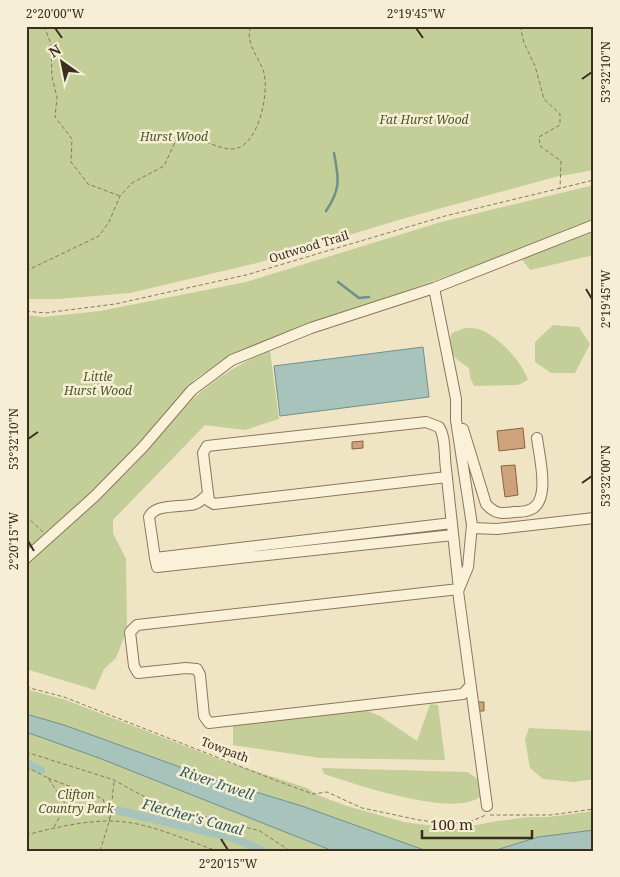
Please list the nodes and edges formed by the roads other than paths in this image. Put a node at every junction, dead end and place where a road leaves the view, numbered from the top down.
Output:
1 (594, 225) edge
2 (434, 288) junction
3 (456, 399) junction
4 (537, 438) dead end
5 (447, 477) junction
6 (208, 494) junction
7 (594, 518) edge
8 (452, 523) junction
9 (472, 528) junction
10 (453, 535) junction
11 (26, 558) edge
12 (155, 558) junction
13 (459, 589) junction
14 (470, 686) junction
15 (488, 810) road end

1 - 2 lane
2 - 3 lane
2 - 11 lane
3 - 4 lane
3 - 9 lane
5 - 6 lane
5 - 6 lane
5 - 8 lane
6 - 12 lane
7 - 9 lane
8 - 10 lane
8 - 12 lane
9 - 13 lane
10 - 12 lane
10 - 13 lane
13 - 14 lane
13 - 14 lane
14 - 15 lane

